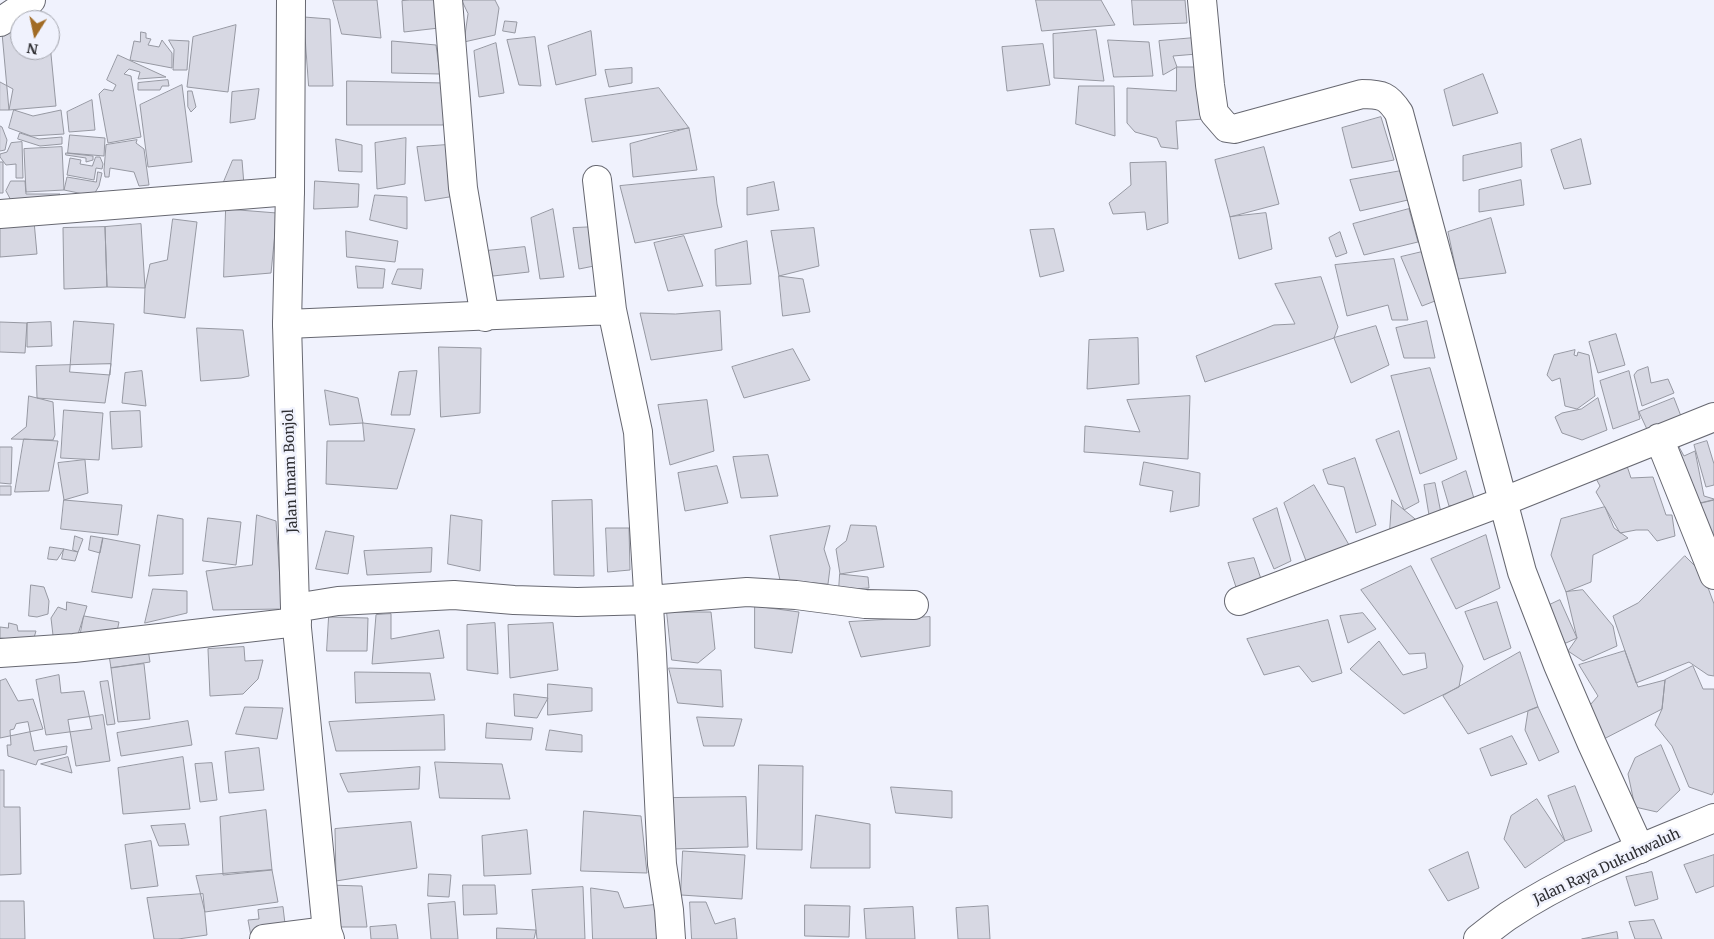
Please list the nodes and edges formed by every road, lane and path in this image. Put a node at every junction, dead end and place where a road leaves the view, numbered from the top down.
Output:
1 (31, 0) edge
2 (292, 0) edge
3 (448, 0) edge
4 (1202, 0) edge
5 (0, 22) edge
6 (597, 180) dead end
7 (290, 191) junction
8 (0, 214) edge
9 (612, 310) junction
10 (485, 317) junction
11 (287, 324) junction
12 (1714, 417) edge
13 (1659, 438) junction
14 (1502, 502) junction
15 (1714, 575) edge
16 (649, 600) junction
17 (1239, 601) dead end
18 (914, 605) dead end
19 (296, 615) junction
20 (0, 653) edge
21 (1714, 818) edge
22 (1640, 849) junction
23 (329, 935) edge
24 (264, 939) edge
25 (671, 939) edge
26 (1478, 939) edge

1 - 5 street
2 - 7 street, Jalan Imam Bonjol
3 - 10 street
4 - 14 street
6 - 9 street
7 - 8 street
7 - 11 street, Jalan Imam Bonjol
9 - 10 street
9 - 16 street
10 - 11 street
11 - 19 street, Jalan Imam Bonjol
12 - 13 street
13 - 14 street
13 - 15 street
14 - 17 street
14 - 22 street
16 - 18 street
16 - 19 street
16 - 25 street
19 - 20 street
19 - 23 street, Jalan Imam Bonjol
21 - 22 street, Jalan Raya Dukuhwaluh
22 - 26 street, Jalan Raya Dukuhwaluh
23 - 24 street

